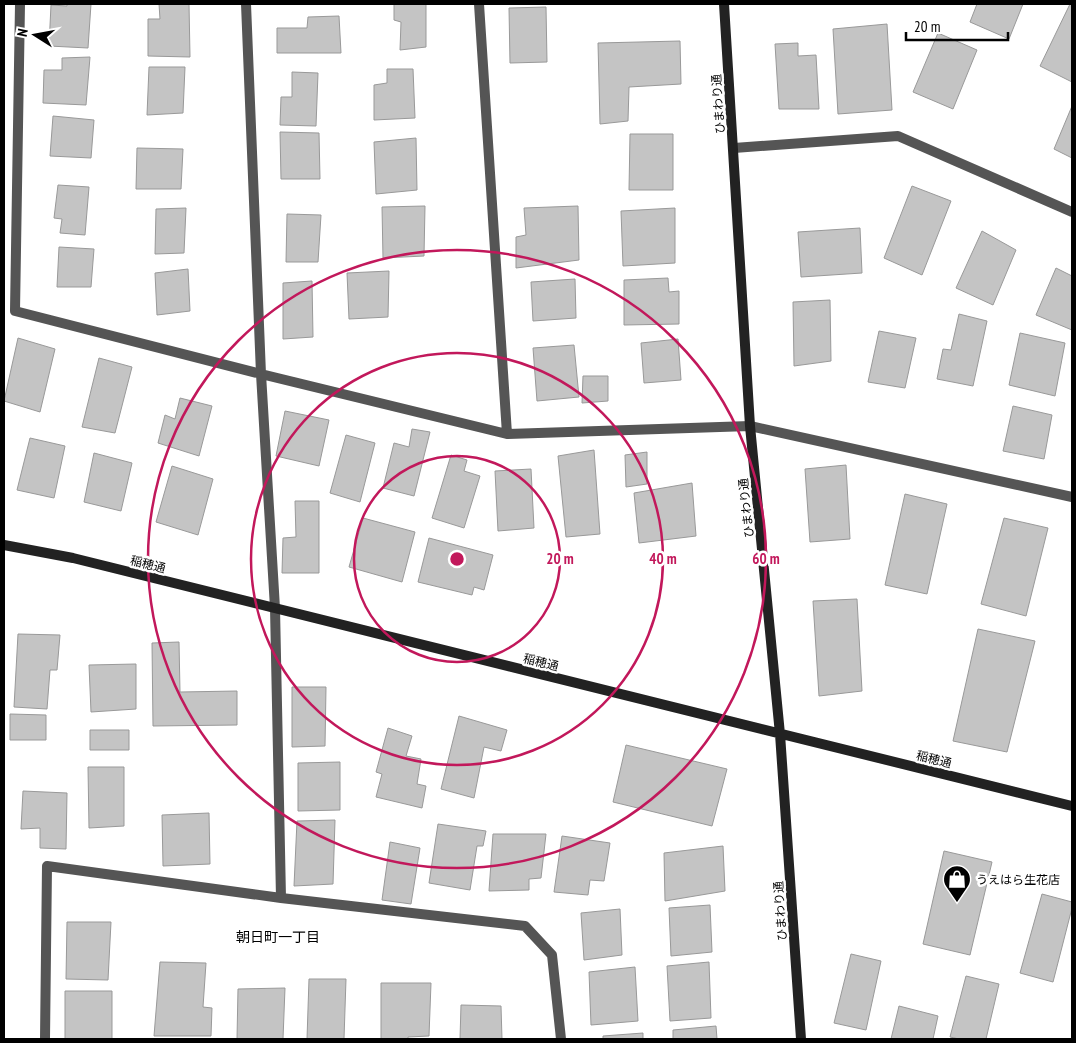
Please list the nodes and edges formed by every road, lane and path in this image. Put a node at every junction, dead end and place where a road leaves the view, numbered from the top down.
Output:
1 (20, 4) edge
2 (246, 4) edge
3 (480, 4) edge
4 (724, 4) edge
5 (734, 148) junction
6 (1072, 212) edge
7 (260, 374) junction
8 (750, 426) junction
9 (506, 434) junction
10 (1072, 497) edge
11 (4, 545) edge
12 (275, 608) junction
13 (780, 734) junction
14 (1072, 806) edge
15 (281, 898) junction
16 (45, 1039) edge
17 (561, 1039) edge
18 (802, 1039) edge

1 - 7 street
2 - 7 street
3 - 9 street
4 - 5 street, ひまわり通
5 - 6 street
5 - 8 street, ひまわり通
7 - 9 street
7 - 12 street
8 - 9 street
8 - 10 street
8 - 13 street, ひまわり通
11 - 12 street, 稲穂通
12 - 13 street, 稲穂通
12 - 15 street
13 - 14 street, 稲穂通
13 - 18 street, ひまわり通
15 - 16 street
15 - 17 street

